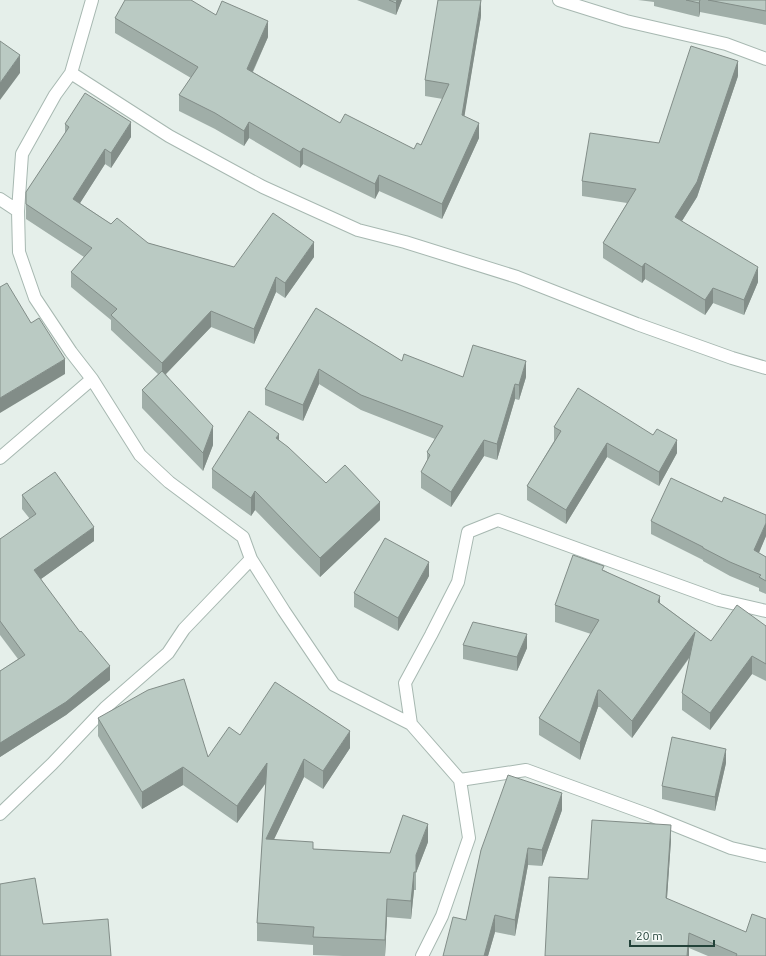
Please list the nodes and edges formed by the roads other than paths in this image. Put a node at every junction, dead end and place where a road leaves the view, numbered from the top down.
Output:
1 (92, 0) edge
2 (559, 0) edge
3 (766, 59) edge
4 (71, 73) junction
5 (0, 199) edge
6 (18, 211) junction
7 (766, 368) edge
8 (92, 379) junction
9 (0, 458) edge
10 (251, 559) junction
11 (766, 611) edge
12 (411, 724) junction
13 (460, 780) junction
14 (0, 814) edge
15 (766, 856) edge
16 (422, 956) edge

1 - 4 street
2 - 3 street
4 - 6 street
4 - 7 street
5 - 6 street
6 - 8 street
8 - 9 street
8 - 10 street
10 - 12 street
10 - 14 street
11 - 12 street
12 - 13 street
13 - 15 street
13 - 16 street

